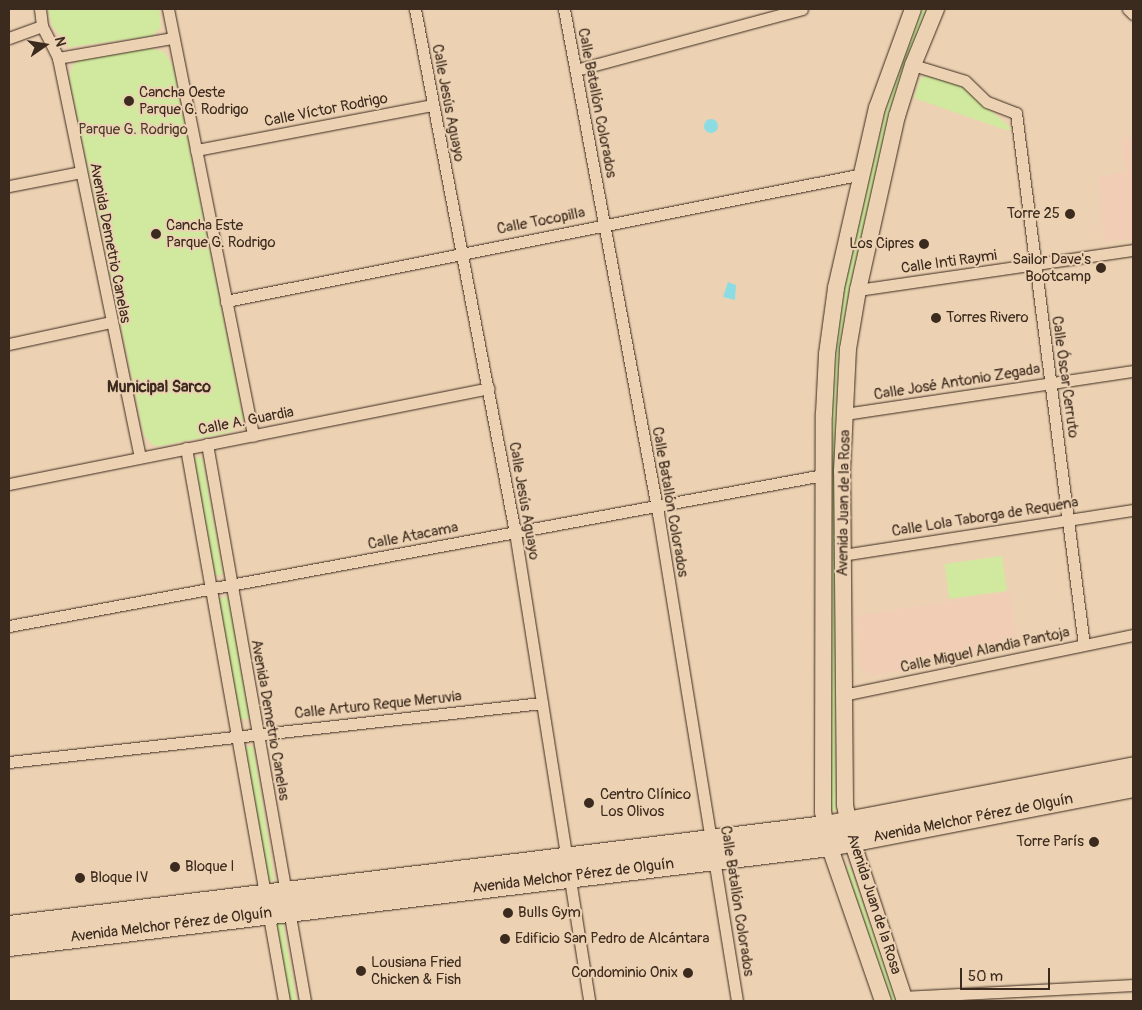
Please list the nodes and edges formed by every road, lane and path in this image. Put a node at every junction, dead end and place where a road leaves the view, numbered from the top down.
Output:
1 (40, 9) edge
2 (168, 9) edge
3 (414, 9) edge
4 (564, 9) edge
5 (802, 9) edge
6 (913, 9) edge
7 (936, 9) edge
8 (1128, 9) edge
9 (1133, 14) edge
10 (42, 26) junction
11 (9, 38) edge
12 (173, 38) junction
13 (58, 58) junction
14 (913, 65) junction
15 (576, 70) junction
16 (433, 105) junction
17 (196, 150) junction
18 (81, 172) junction
19 (862, 174) junction
20 (9, 186) edge
21 (604, 223) junction
22 (1133, 250) edge
23 (461, 252) junction
24 (1034, 266) junction
25 (858, 290) junction
26 (226, 301) junction
27 (111, 322) junction
28 (9, 344) edge
29 (1133, 371) edge
30 (1051, 383) junction
31 (488, 388) junction
32 (845, 414) junction
33 (253, 436) junction
34 (207, 444) junction
35 (186, 448) junction
36 (140, 456) junction
37 (823, 475) junction
38 (9, 484) edge
39 (656, 506) junction
40 (1133, 510) edge
41 (1069, 520) junction
42 (515, 532) junction
43 (842, 555) junction
44 (232, 585) junction
45 (210, 589) junction
46 (9, 626) edge
47 (1133, 635) edge
48 (1084, 645) junction
49 (843, 695) junction
50 (542, 703) junction
51 (258, 733) junction
52 (236, 737) junction
53 (9, 762) edge
54 (1133, 767) edge
55 (1133, 786) edge
56 (850, 832) junction
57 (827, 836) junction
58 (714, 849) junction
59 (568, 867) junction
60 (276, 902) junction
61 (9, 926) edge
62 (9, 945) edge
63 (1133, 985) edge
64 (904, 999) edge
65 (284, 1001) edge
66 (304, 1001) edge
67 (589, 1001) edge
68 (737, 1001) edge
69 (884, 1001) edge

1 - 10 street, Avenida Demetrio Canelas
2 - 12 street
3 - 16 street, Calle Jesús Aguayo
4 - 15 street, Calle Batallón Colorados
5 - 15 street
6 - 19 main road, Avenida Juan de la Rosa
7 - 14 main road, Avenida Juan de la Rosa
8 - 9 street
10 - 11 street
10 - 13 street, Avenida Demetrio Canelas
12 - 13 street
12 - 17 street
13 - 18 street, Avenida Demetrio Canelas
14 - 24 street, Calle Óscar Cerruto
14 - 25 main road, Avenida Juan de la Rosa
15 - 21 street, Calle Batallón Colorados
16 - 17 street, Calle Víctor Rodrigo
16 - 23 street, Calle Jesús Aguayo
17 - 26 street
18 - 20 street
18 - 27 street, Avenida Demetrio Canelas
19 - 21 street, Calle Tocopilla
19 - 37 main road, Avenida Juan de la Rosa
21 - 23 street, Calle Tocopilla
21 - 39 street, Calle Batallón Colorados
22 - 24 street, Calle Inti Raymi
23 - 26 street, Calle Tocopilla
23 - 31 street, Calle Jesús Aguayo
24 - 25 street, Calle Inti Raymi
24 - 30 street, Calle Óscar Cerruto
25 - 32 main road, Avenida Juan de la Rosa
26 - 33 street
27 - 28 street
27 - 36 street, Avenida Demetrio Canelas
29 - 30 street, Calle José Antonio Zegada
30 - 32 street, Calle José Antonio Zegada
30 - 41 street, Calle Óscar Cerruto
31 - 33 street, Calle A. Guardia
31 - 42 street, Calle Jesús Aguayo
32 - 43 main road, Avenida Juan de la Rosa
33 - 34 street, Calle A. Guardia
34 - 35 street, Calle A. Guardia
34 - 44 street, Avenida Demetrio Canelas
35 - 36 street, Calle A. Guardia
35 - 45 street, Avenida Demetrio Canelas
36 - 38 street, Calle A. Guardia
37 - 39 street, Calle Atacama
37 - 57 main road, Avenida Juan de la Rosa
39 - 42 street, Calle Atacama
39 - 58 street, Calle Batallón Colorados
40 - 41 street, Calle Lola Taborga de Requena
41 - 43 street, Calle Lola Taborga de Requena
41 - 48 street, Calle Óscar Cerruto
42 - 44 street, Calle Atacama
42 - 50 street, Calle Jesús Aguayo
43 - 49 main road, Avenida Juan de la Rosa
44 - 45 street, Calle Atacama
44 - 51 street, Avenida Demetrio Canelas
45 - 46 street, Calle Atacama
45 - 52 street, Avenida Demetrio Canelas
47 - 48 street, Calle Miguel Alandia Pantoja
48 - 49 street, Calle Miguel Alandia Pantoja
49 - 56 main road, Avenida Juan de la Rosa
50 - 51 street, Calle Arturo Reque Meruvia
50 - 59 street, Calle Jesús Aguayo
51 - 52 street, Calle Arturo Reque Meruvia
51 - 60 street, Avenida Demetrio Canelas
52 - 53 street, Calle Arturo Reque Meruvia
52 - 60 street, Avenida Demetrio Canelas
54 - 56 highway, Avenida Melchor Pérez de Olguín
55 - 56 highway, Avenida Melchor Pérez de Olguín
56 - 57 highway, Avenida Melchor Pérez de Olguín
56 - 64 main road, Avenida Juan de la Rosa
57 - 58 highway, Avenida Melchor Pérez de Olguín
57 - 69 main road, Avenida Juan de la Rosa
58 - 59 highway, Avenida Melchor Pérez de Olguín
58 - 68 street, Calle Batallón Colorados
59 - 60 highway, Avenida Melchor Pérez de Olguín
59 - 67 street, Calle Jesús Aguayo
60 - 61 highway, Avenida Melchor Pérez de Olguín
60 - 62 highway, Avenida Melchor Pérez de Olguín
60 - 65 street, Avenida Demetrio Canelas
60 - 66 street, Avenida Demetrio Canelas
63 - 64 street

